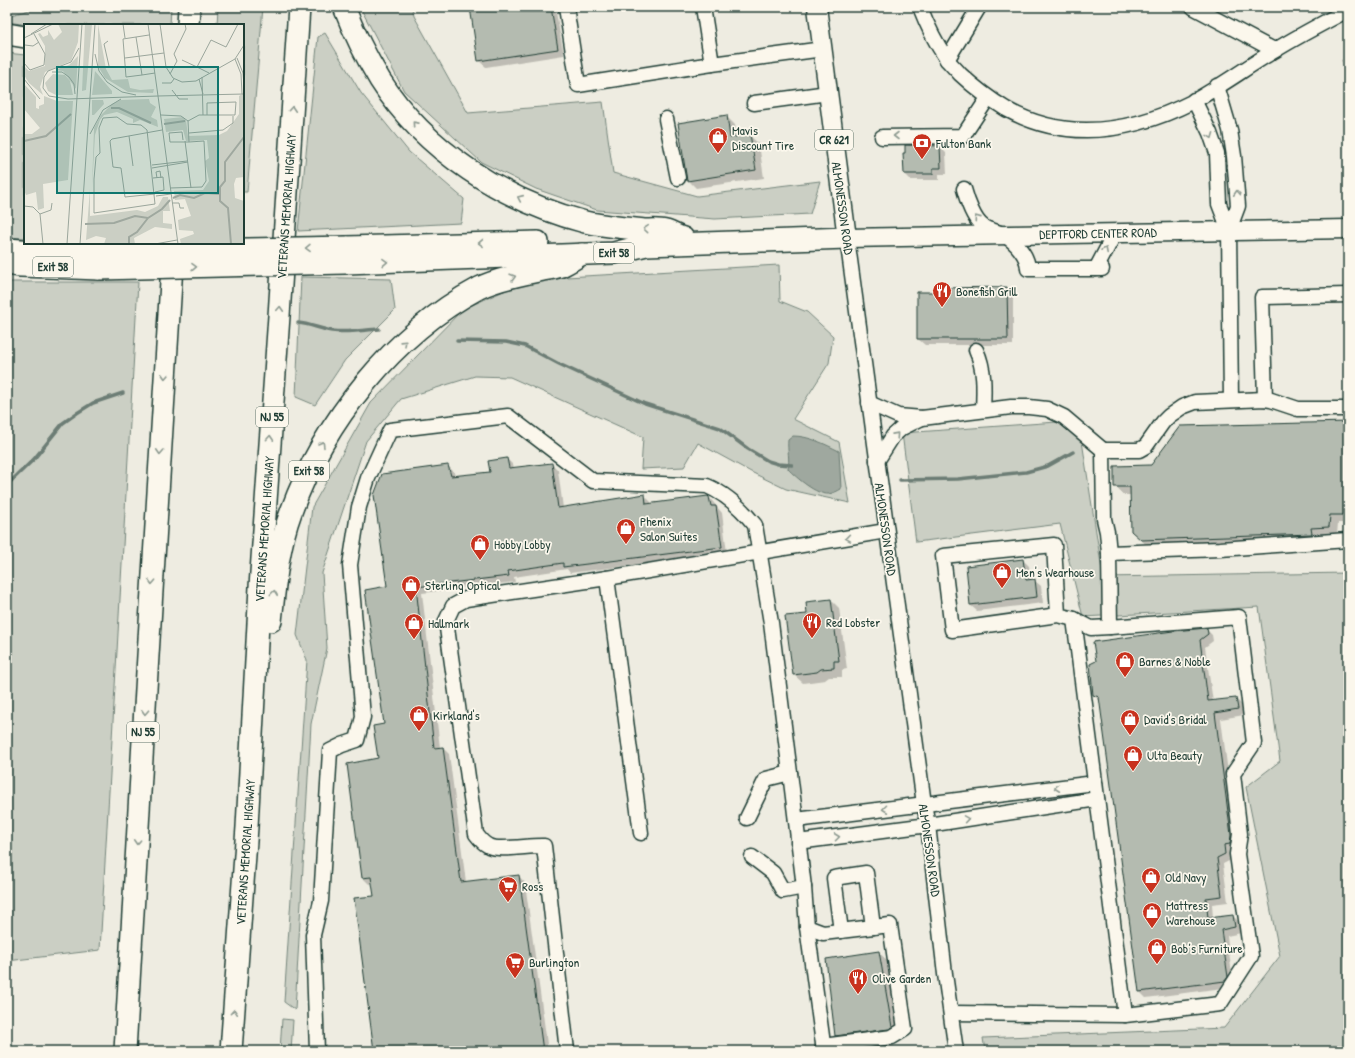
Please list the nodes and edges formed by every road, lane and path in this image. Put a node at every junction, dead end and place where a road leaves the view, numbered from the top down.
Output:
1 (189, 7) edge
2 (299, 7) edge
3 (344, 7) edge
4 (566, 7) edge
5 (703, 7) edge
6 (817, 7) edge
7 (920, 7) edge
8 (979, 7) edge
9 (1193, 7) edge
10 (1348, 10) edge
11 (188, 24) edge
12 (7, 34) edge
13 (24, 36) edge
14 (823, 49) junction
15 (1274, 50) junction
16 (947, 60) junction
17 (712, 64) junction
18 (1217, 86) junction
19 (828, 93) junction
20 (988, 98) junction
21 (1194, 100) junction
22 (754, 103) dead end
23 (666, 119) dead end
24 (882, 136) dead end
25 (678, 178) dead end
26 (964, 189) dead end
27 (1348, 229) edge
28 (1229, 230) junction
29 (1115, 232) junction
30 (1003, 235) junction
31 (847, 238) junction
32 (156, 244) edge
33 (174, 244) edge
34 (696, 244) junction
35 (646, 245) junction
36 (7, 249) edge
37 (582, 254) junction
38 (346, 255) junction
39 (99, 261) junction
40 (7, 264) edge
41 (1348, 295) edge
42 (167, 338) junction
43 (976, 350) dead end
44 (1265, 399) junction
45 (1231, 400) junction
46 (869, 403) junction
47 (1348, 409) edge
48 (983, 410) junction
49 (922, 418) junction
50 (1103, 450) junction
51 (877, 461) junction
52 (886, 531) junction
53 (1348, 540) edge
54 (760, 552) junction
55 (1109, 553) junction
56 (607, 578) junction
57 (1058, 615) junction
58 (1074, 619) junction
59 (1110, 627) junction
60 (790, 773) junction
61 (1095, 783) junction
62 (1098, 799) junction
63 (924, 804) junction
64 (747, 818) dead end
65 (796, 820) junction
66 (928, 825) junction
67 (247, 827) junction
68 (642, 833) dead end
69 (798, 842) junction
70 (752, 857) dead end
71 (804, 887) junction
72 (807, 927) junction
73 (873, 927) junction
74 (841, 931) junction
75 (952, 1013) junction
76 (1125, 1015) junction
77 (823, 1048) edge
78 (125, 1051) edge
79 (232, 1051) edge
80 (316, 1051) edge
81 (567, 1051) edge
82 (956, 1051) edge

1 - 11 highway
67 -> 2 highway, VETERANS MEMORIAL HIGHWAY / NJ 55
34 -> 3 highway
4 - 17 street
5 - 17 street
6 - 14 main road, ALMONESSON ROAD / CR 621
7 - 16 street
8 - 16 street
9 - 15 street
10 - 15 street
12 - 13 highway
14 - 17 street
14 - 19 main road, ALMONESSON ROAD / CR 621
15 - 18 street
16 - 20 street
18 - 21 street
28 -> 18 street
19 - 22 street
19 - 31 main road, ALMONESSON ROAD / CR 621
20 - 21 street
20 -> 24 street
21 -> 28 street
23 - 25 street
30 -> 26 street
27 - 28 main road, DEPTFORD CENTER ROAD
28 - 29 main road, DEPTFORD CENTER ROAD
28 - 45 street
29 - 30 main road, DEPTFORD CENTER ROAD
30 -> 29 street
30 - 31 main road, DEPTFORD CENTER ROAD
31 - 34 highway
31 - 46 street, ALMONESSON ROAD / CR 621
32 - 42 highway
33 - 42 highway, NJ 55
34 - 35 highway
35 - 37 highway, Exit 58
35 -> 38 highway
36 - 39 highway
38 -> 37 highway, Exit 58
67 -> 37 highway, Exit 58
38 - 39 highway, Exit 58, bridge
39 - 40 highway, Exit 58
41 - 44 street
42 -> 78 highway, NJ 55
43 - 48 street
44 - 45 street
44 - 47 street
45 - 50 street
46 - 49 street
46 - 51 street, ALMONESSON ROAD / CR 621
48 - 49 street
48 - 50 street
51 -> 49 street
50 - 55 street
51 - 52 street, ALMONESSON ROAD / CR 621
52 -> 54 street
52 - 63 street, ALMONESSON ROAD / CR 621
53 - 55 street
54 - 56 street
54 - 60 street
54 - 80 street
55 - 59 street
56 - 68 street
56 - 81 street
57 - 57 street
57 - 58 street
58 - 59 street
58 - 61 street
59 - 76 street
60 - 64 street
60 - 65 street
61 - 62 street
61 -> 63 street
66 -> 62 street
62 - 76 street
63 -> 65 street
63 - 66 street, ALMONESSON ROAD / CR 621
65 - 69 street
69 -> 66 street
66 - 75 street, ALMONESSON ROAD / CR 621
79 -> 67 highway, VETERANS MEMORIAL HIGHWAY / NJ 55
69 - 71 street
70 - 71 street
71 - 72 street
72 - 74 street
72 - 77 street
73 - 74 street
73 - 74 street
73 - 77 street
75 - 76 street
75 - 82 street, ALMONESSON ROAD / CR 621

